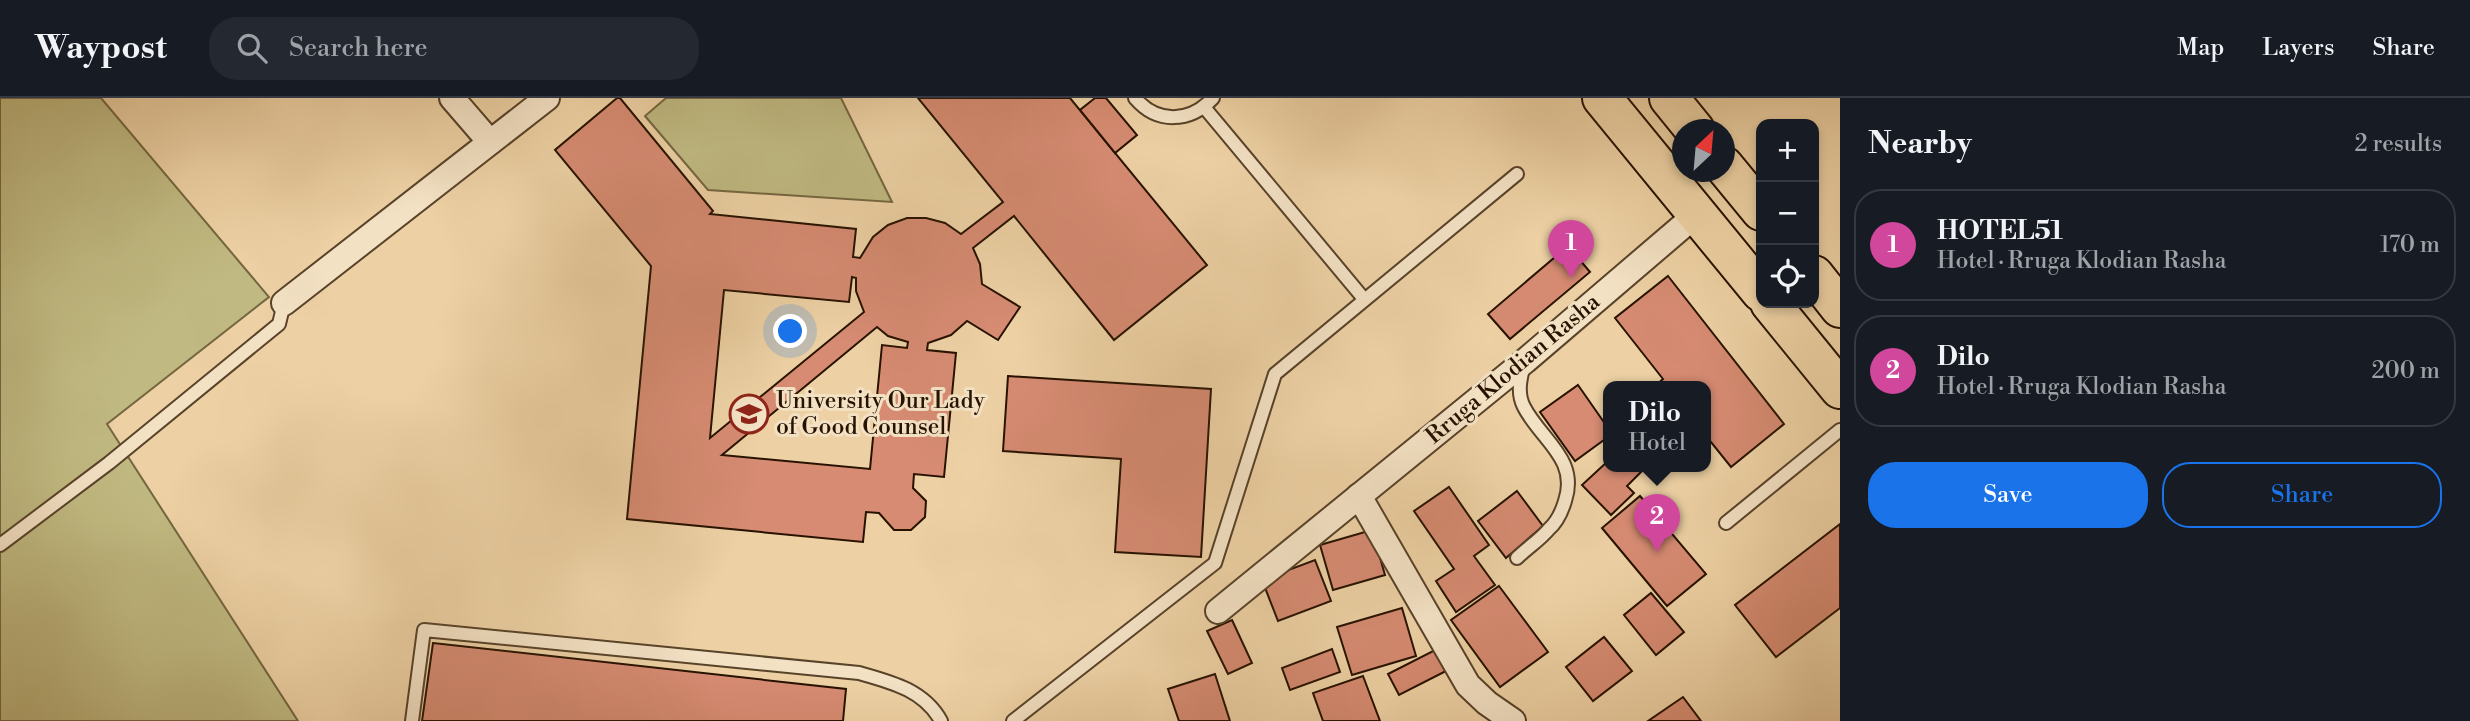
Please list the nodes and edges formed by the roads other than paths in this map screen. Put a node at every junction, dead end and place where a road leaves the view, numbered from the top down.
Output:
1 (452, 98) edge
2 (547, 98) edge
3 (1135, 98) edge
4 (1602, 98) edge
5 (1669, 98) edge
6 (1208, 103) edge
7 (1686, 119) edge
8 (490, 142) junction
9 (1517, 174) dead end
10 (1735, 179) edge
11 (1756, 205) edge
12 (1698, 213) junction
13 (1819, 281) edge
14 (1756, 286) edge
15 (1364, 299) junction
16 (284, 303) joint
17 (1840, 307) edge
18 (1774, 308) edge
19 (1525, 361) junction
20 (1840, 389) edge
21 (1840, 430) edge
22 (1359, 496) junction
23 (1726, 523) dead end
24 (0, 545) edge
25 (1517, 558) dead end
26 (1218, 611) dead end
27 (412, 721) edge
28 (941, 721) edge
29 (1013, 721) edge
30 (1513, 721) edge

1 - 8 street
2 - 8 street
3 - 6 lane
4 - 12 main road
5 - 7 main road
6 - 15 lane
8 - 16 street
9 - 15 lane
10 - 11 main road
12 - 14 main road
12 - 19 street, Rruga Klodian Rasha
13 - 17 main road
15 - 29 lane
16 - 24 lane
18 - 20 main road
19 - 22 street, Rruga Klodian Rasha
19 - 25 lane
21 - 23 lane
22 - 26 street, Rruga Klodian Rasha
22 - 30 street
27 - 28 lane

